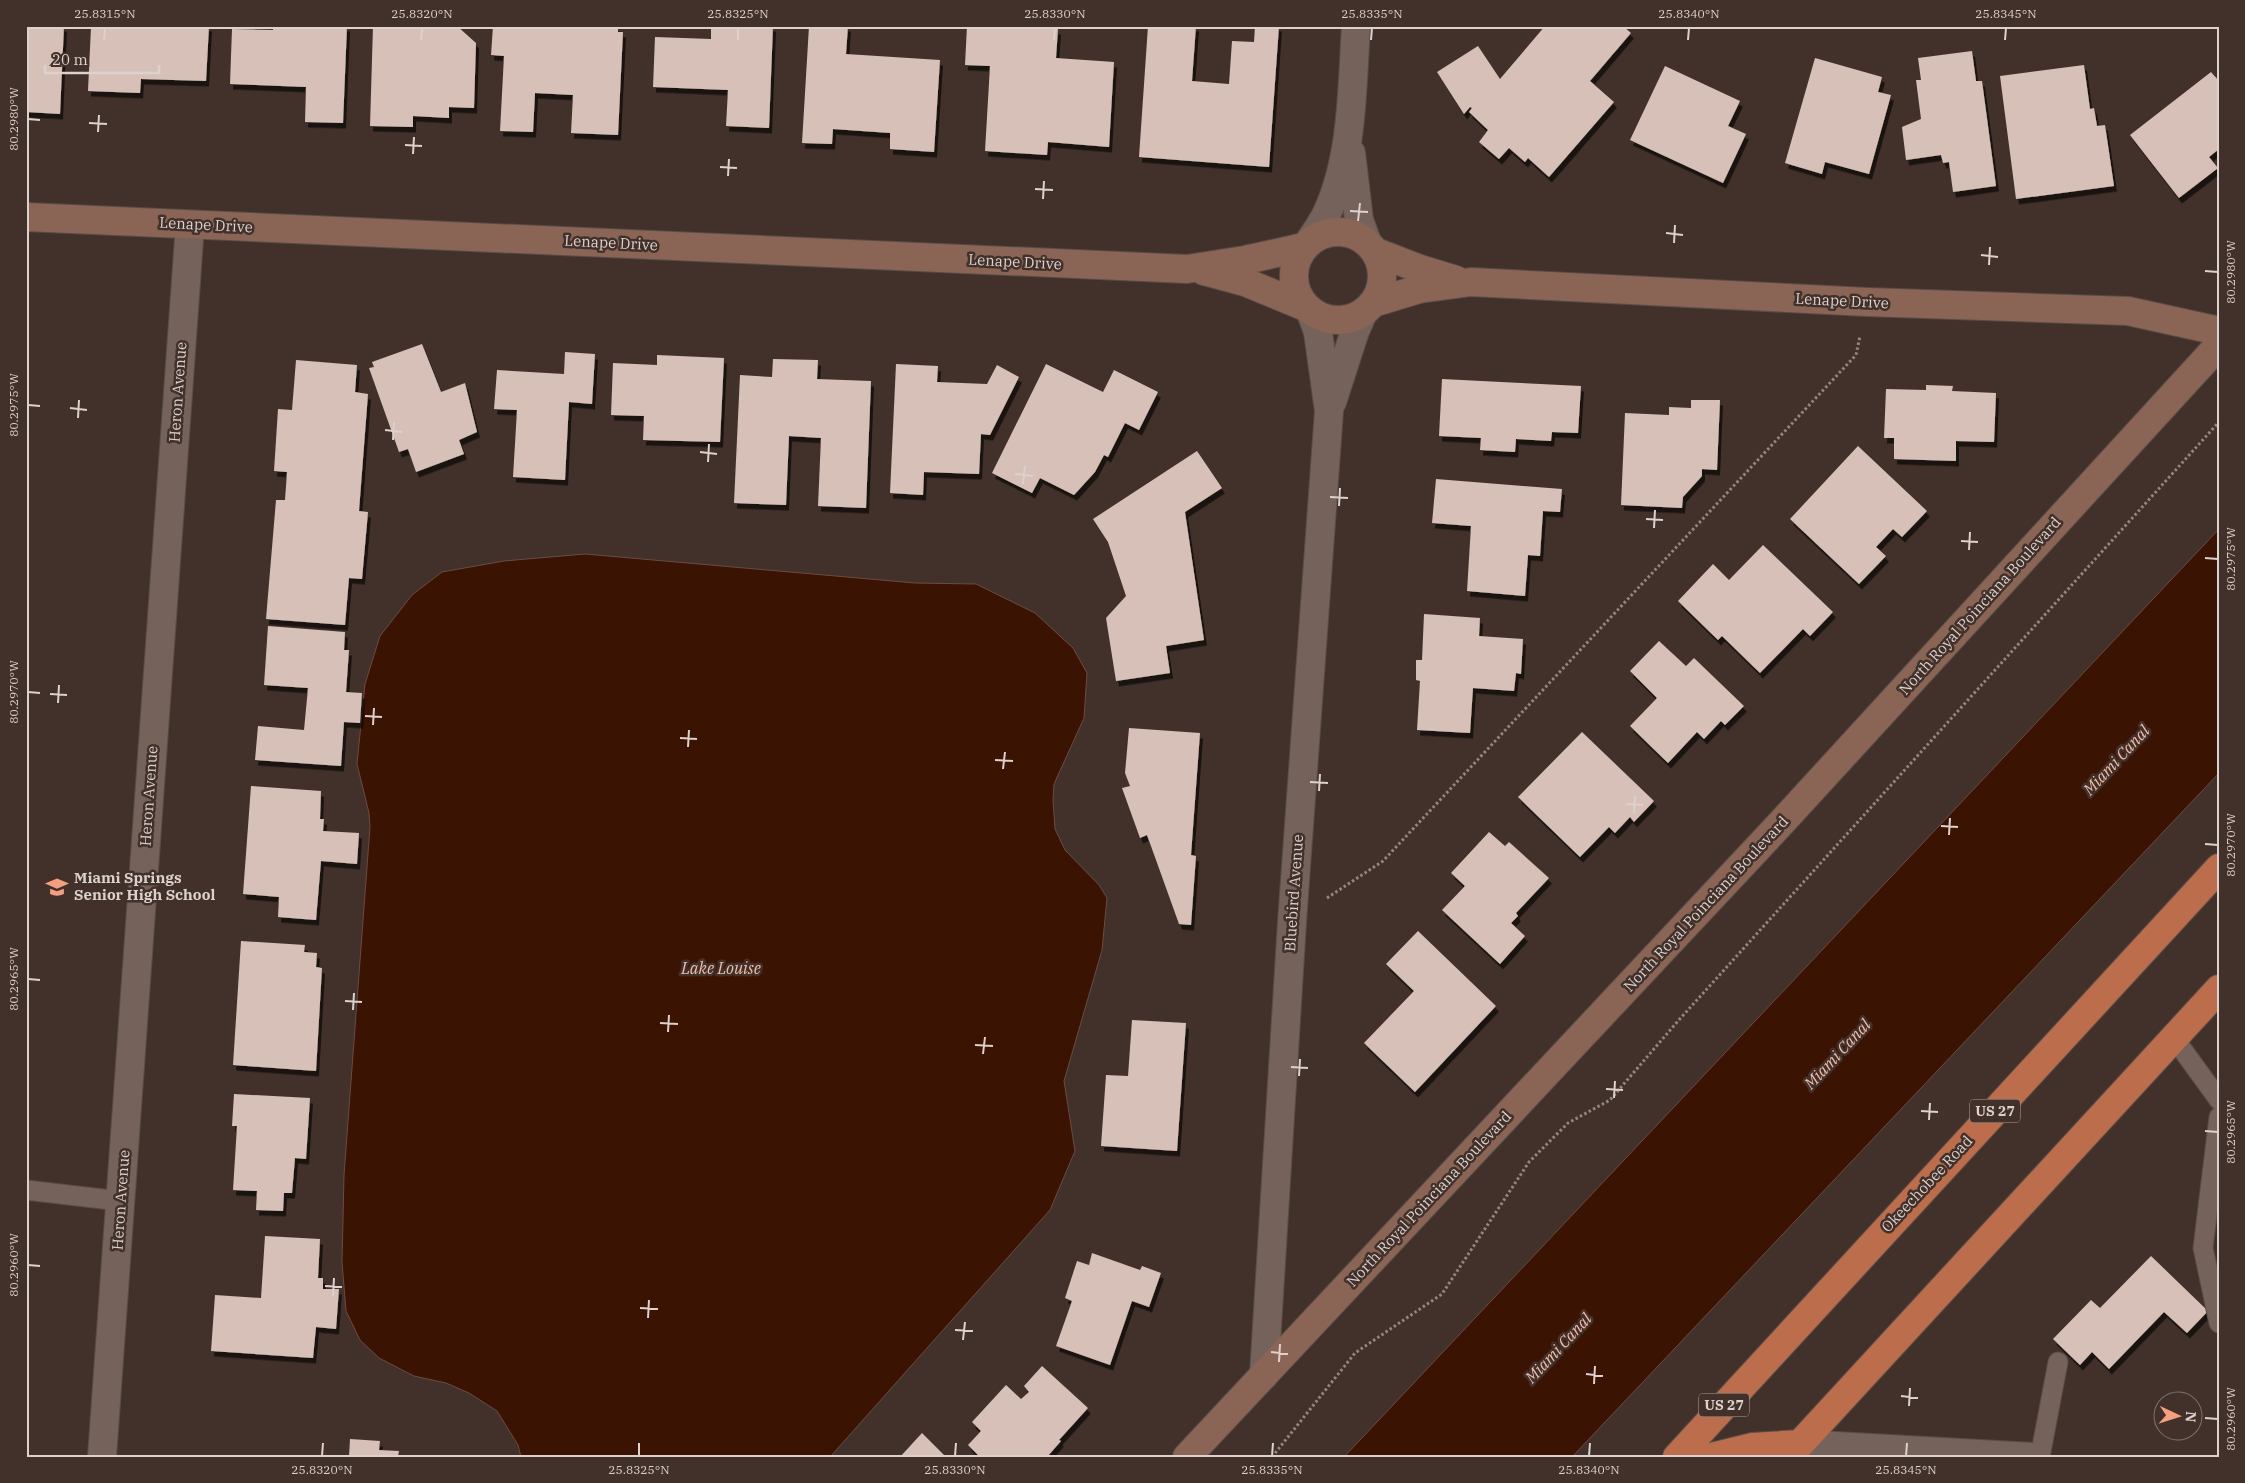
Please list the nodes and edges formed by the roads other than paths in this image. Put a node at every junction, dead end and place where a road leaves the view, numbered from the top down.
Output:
1 (1356, 26) edge
2 (1349, 134) junction
3 (26, 217) edge
4 (190, 225) junction
5 (1307, 244) junction
6 (1372, 247) junction
7 (1195, 269) junction
8 (1464, 282) junction
9 (1368, 308) junction
10 (1309, 309) junction
11 (2219, 331) edge
12 (2219, 345) edge
13 (1329, 411) junction
14 (2219, 868) edge
15 (2219, 989) edge
16 (2174, 1038) junction
17 (2219, 1100) edge
18 (2219, 1117) edge
19 (26, 1190) edge
20 (120, 1201) junction
21 (2219, 1323) edge
22 (2058, 1362) dead end
23 (1264, 1375) junction
24 (1793, 1450) edge
25 (102, 1457) edge
26 (1187, 1457) edge
27 (1677, 1457) edge
28 (1711, 1457) edge
29 (2033, 1457) edge
30 (2040, 1457) edge

1 - 2 street
2 - 5 street
2 - 6 street
3 - 4 street, Lenape Drive
4 - 7 street, Lenape Drive
4 - 20 street, Heron Avenue
5 - 6 street
5 - 7 street, Lenape Drive
5 - 10 street
6 - 8 street, Lenape Drive
6 - 9 street
7 - 10 street, Lenape Drive
8 - 9 street, Lenape Drive
8 - 11 street, Lenape Drive
9 - 10 street
9 - 13 street, Bluebird Avenue
10 - 13 street, Bluebird Avenue
12 - 23 street, North Royal Poinciana Boulevard
13 - 23 street, Bluebird Avenue
14 - 27 highway, Okeechobee Road / US 27
15 - 16 highway
16 - 17 lane
16 - 24 highway
18 - 21 lane
19 - 20 lane
20 - 25 street, Heron Avenue
22 - 30 lane
23 - 26 street, North Royal Poinciana Boulevard
24 - 28 highway
24 - 29 street

